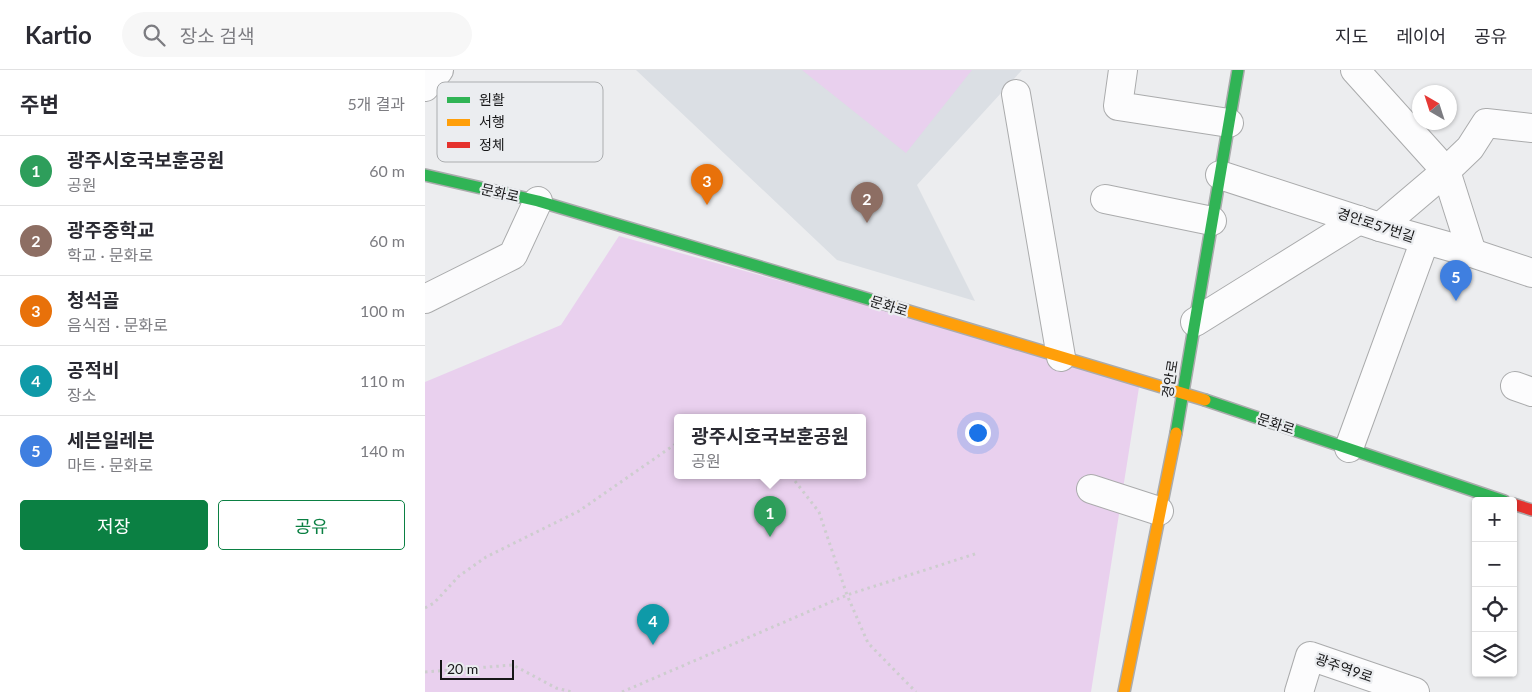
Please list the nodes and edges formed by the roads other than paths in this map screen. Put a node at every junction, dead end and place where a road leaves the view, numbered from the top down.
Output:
1 (439, 70) edge
2 (1123, 70) edge
3 (1238, 70) edge
4 (1355, 70) edge
5 (425, 87) edge
6 (1016, 94) dead end
7 (1229, 123) junction
8 (1532, 128) edge
9 (1446, 171) junction
10 (1220, 175) junction
11 (425, 176) edge
12 (1105, 199) dead end
13 (538, 202) junction
14 (1212, 221) junction
15 (1370, 223) junction
16 (1425, 240) junction
17 (1472, 253) junction
18 (1532, 273) edge
19 (425, 299) edge
20 (1195, 322) junction
21 (1061, 357) junction
22 (1184, 393) junction
23 (1349, 448) junction
24 (1091, 490) dead end
25 (1492, 497) edge
26 (1517, 505) edge
27 (1532, 510) edge
28 (1159, 511) junction
29 (1124, 692) edge
30 (1299, 692) edge
31 (1415, 692) edge

1 - 5 street
2 - 7 street
3 - 7 street, 경안로
4 - 9 street
6 - 21 street
7 - 10 street, 경안로
8 - 9 street
9 - 15 street
9 - 17 street
10 - 14 street, 경안로
10 - 15 street, 경안로57번길
11 - 13 street, 문화로
12 - 14 street
13 - 19 street
13 - 21 street, 문화로
14 - 20 street, 경안로
15 - 16 street, 경안로57번길
15 - 20 street
16 - 17 street, 경안로57번길
16 - 23 street
17 - 18 street, 경안로57번길
20 - 22 street, 경안로
21 - 22 street, 문화로
22 - 23 street, 문화로
22 - 28 street, 경안로
23 - 25 street, 문화로
24 - 28 street
26 - 27 street
28 - 29 street, 경안로
30 - 31 street, 광주역9로

